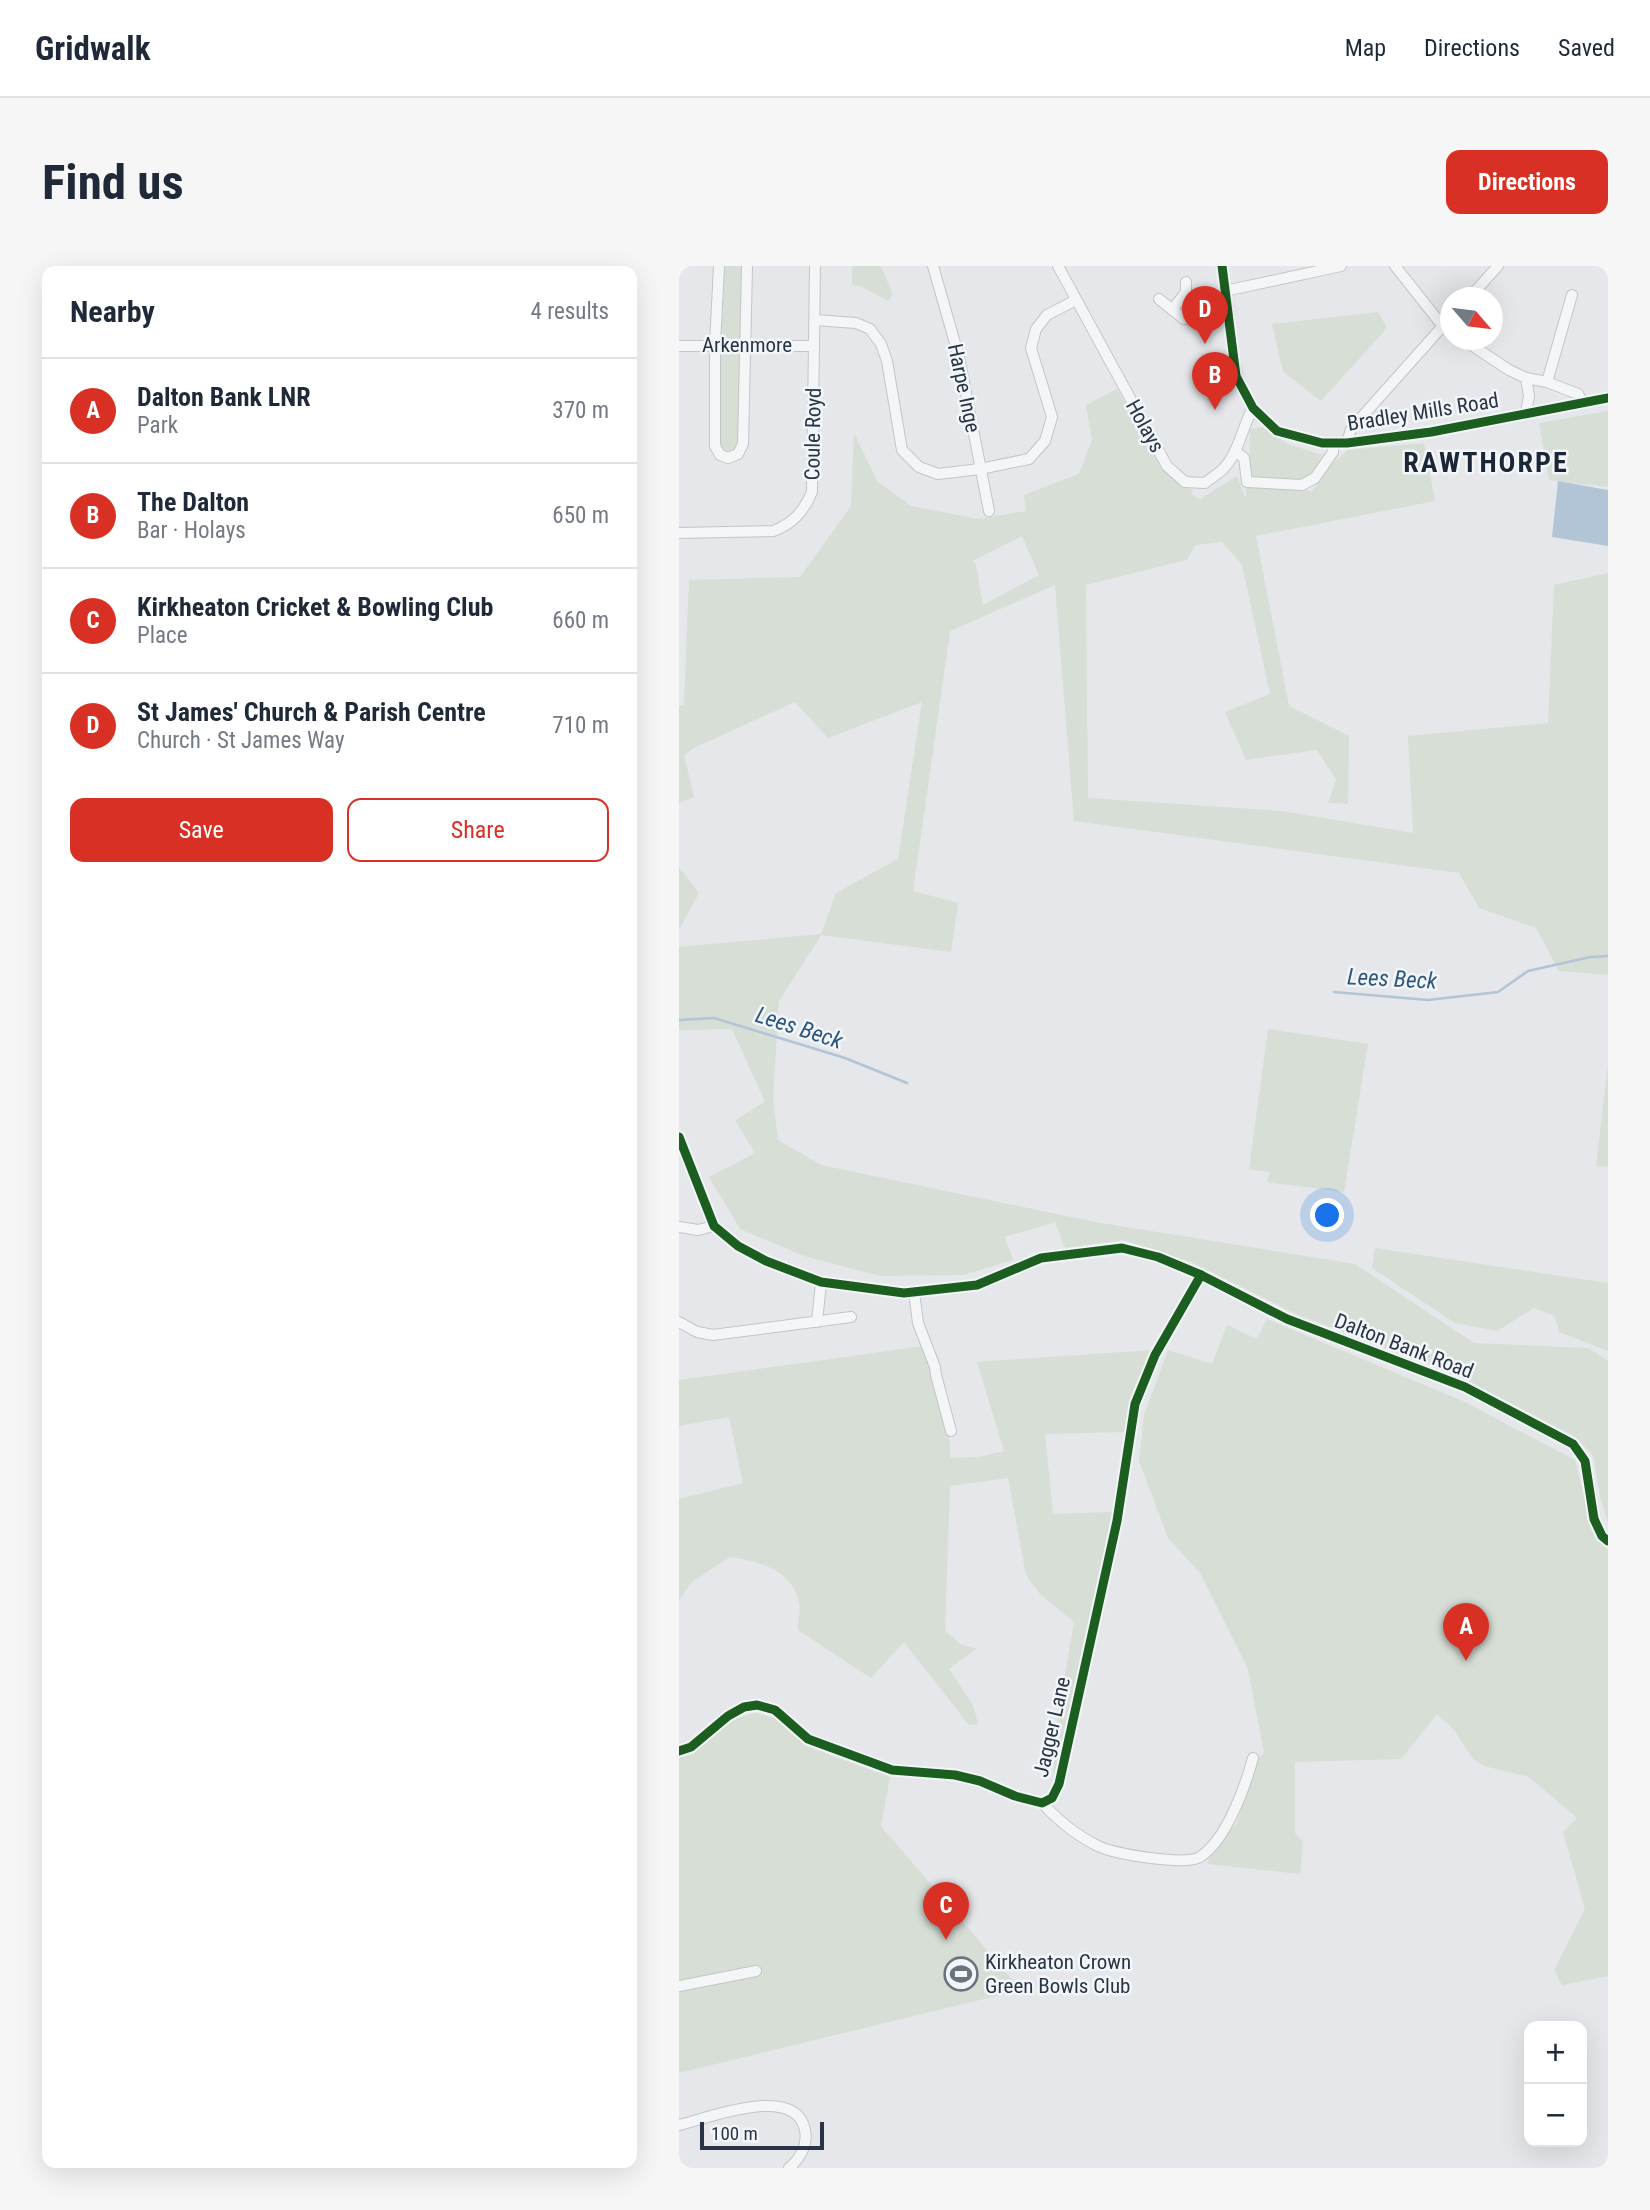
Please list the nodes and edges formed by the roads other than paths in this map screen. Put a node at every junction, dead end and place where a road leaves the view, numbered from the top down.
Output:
1 (719, 266) edge
2 (747, 266) edge
3 (815, 266) edge
4 (933, 266) edge
5 (1058, 266) edge
6 (1222, 266) edge
7 (1341, 266) edge
8 (1395, 266) edge
9 (1498, 266) edge
10 (1186, 282) dead end
11 (1479, 287) edge
12 (1225, 291) junction
13 (1572, 295) dead end
14 (1159, 299) dead end
15 (1076, 300) junction
16 (1172, 310) junction
17 (1227, 317) junction
18 (815, 320) junction
19 (1440, 320) edge
20 (1440, 335) edge
21 (745, 344) junction
22 (715, 345) junction
23 (679, 346) edge
24 (814, 346) junction
25 (1479, 350) edge
26 (1526, 379) junction
27 (1547, 382) junction
28 (1608, 398) edge
29 (1582, 402) junction
30 (1253, 408) junction
31 (1526, 412) junction
32 (1333, 443) junction
33 (1347, 443) junction
34 (1235, 451) junction
35 (980, 469) junction
36 (989, 511) dead end
37 (679, 533) edge
38 (679, 1137) edge
39 (714, 1226) junction
40 (679, 1227) edge
41 (1201, 1275) junction
42 (821, 1282) junction
43 (914, 1292) junction
44 (851, 1317) dead end
45 (679, 1322) edge
46 (817, 1322) junction
47 (951, 1431) dead end
48 (1608, 1541) edge
49 (679, 1751) edge
50 (1253, 1758) dead end
51 (1042, 1803) junction
52 (756, 1971) dead end
53 (679, 1986) edge
54 (679, 2125) edge
55 (789, 2168) edge

1 - 22 street
2 - 21 street
3 - 18 street, Coule Royd
4 - 35 street, Harpe Inge
5 - 15 street, Holays
6 - 12 street, Bradley Mills Road
7 - 12 street
8 - 19 street
9 - 11 street
10 - 16 street
12 - 17 street, Bradley Mills Road
13 - 27 street
14 - 16 street
15 - 34 street, Holays
15 - 35 street
16 - 17 street
17 - 30 street, Bradley Mills Road
18 - 24 street, Coule Royd
18 - 35 street
20 - 33 street
21 - 22 street, Arkenmore
21 - 22 street
21 - 24 street, Arkenmore
22 - 23 street, Arkenmore
24 - 37 street, Coule Royd
25 - 26 street
26 - 27 street
26 - 31 street
27 - 29 street
28 - 29 street, Bradley Mills Road
29 - 31 street, Bradley Mills Road
30 - 32 street, Bradley Mills Road
30 - 34 street, Holays
31 - 33 street, Bradley Mills Road
32 - 33 street, Bradley Mills Road
32 - 34 street, Bradley Mills Road
35 - 36 street, Harpe Inge
38 - 39 street
39 - 40 street
39 - 42 street, Dalton Bank Road
41 - 43 street, Dalton Bank Road
41 - 48 street, Dalton Bank Road
41 - 51 street, Jagger Lane
42 - 43 street, Dalton Bank Road
42 - 46 street
43 - 47 street
44 - 46 street
45 - 46 street
49 - 51 street, Jagger Lane
50 - 51 street
52 - 53 street
54 - 55 street

